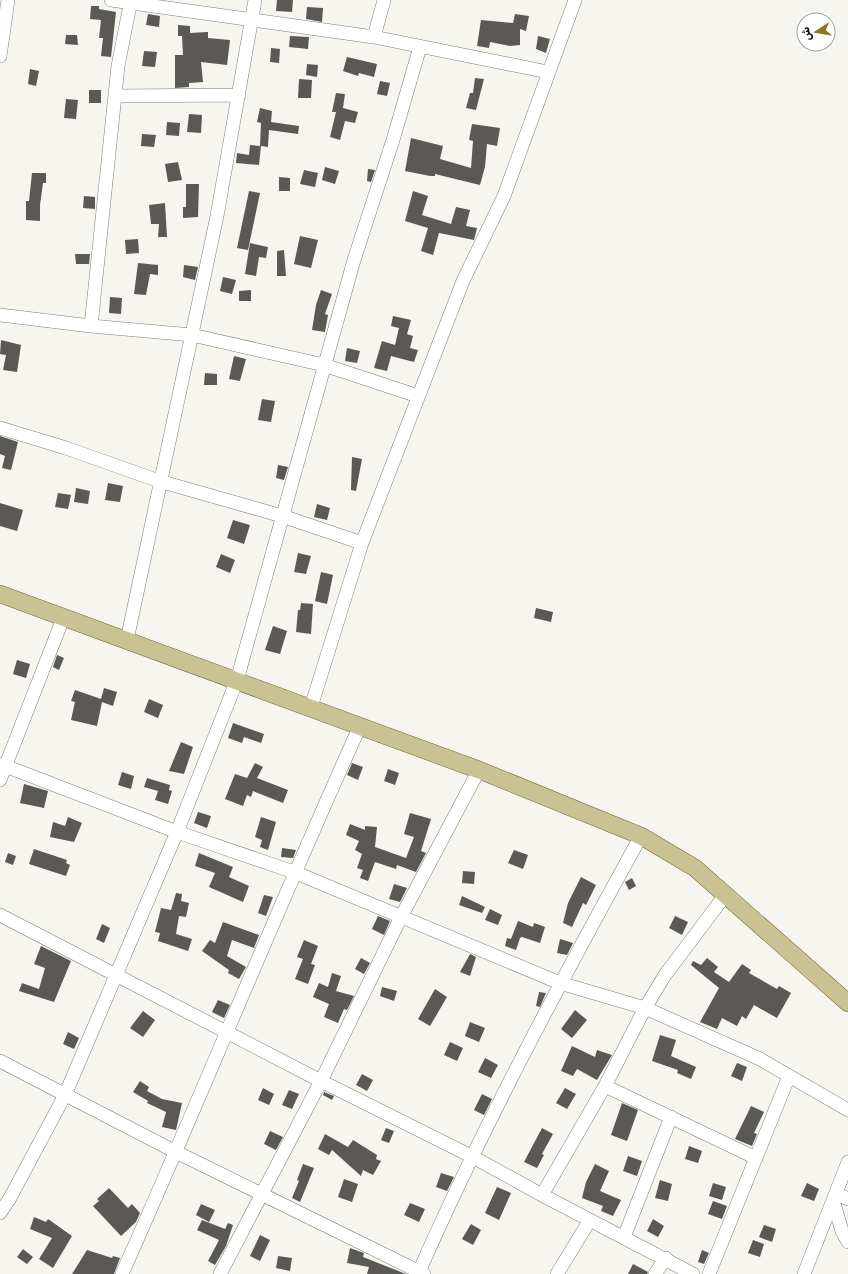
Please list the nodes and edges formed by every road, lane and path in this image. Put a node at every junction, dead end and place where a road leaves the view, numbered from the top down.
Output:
1 (8, 0) edge
2 (111, 0) edge
3 (255, 0) edge
4 (384, 0) edge
5 (574, 0) edge
6 (130, 1) edge
7 (251, 20) junction
8 (374, 37) junction
9 (420, 47) junction
10 (0, 56) edge
11 (548, 72) junction
12 (239, 95) junction
13 (116, 96) junction
14 (0, 315) edge
15 (92, 326) junction
16 (192, 335) junction
17 (324, 366) junction
18 (418, 396) junction
19 (0, 428) edge
20 (159, 481) junction
21 (282, 516) junction
22 (362, 543) junction
23 (0, 594) edge
24 (64, 616) junction
25 (127, 640) junction
26 (237, 680) junction
27 (311, 707) junction
28 (360, 726) junction
29 (3, 765) edge
30 (479, 770) junction
31 (0, 780) edge
32 (177, 832) junction
33 (641, 836) junction
34 (294, 872) junction
35 (726, 894) junction
36 (0, 914) edge
37 (401, 917) junction
38 (116, 973) junction
39 (560, 983) junction
40 (848, 1003) edge
41 (645, 1008) junction
42 (226, 1031) junction
43 (0, 1061) edge
44 (789, 1076) junction
45 (321, 1081) junction
46 (605, 1086) junction
47 (65, 1095) junction
48 (848, 1110) edge
49 (671, 1117) junction
50 (176, 1152) junction
51 (473, 1156) junction
52 (756, 1158) junction
53 (848, 1162) edge
54 (262, 1195) junction
55 (542, 1195) junction
56 (835, 1196) junction
57 (848, 1199) edge
58 (0, 1213) edge
59 (590, 1220) junction
60 (624, 1237) junction
61 (848, 1242) edge
62 (666, 1258) junction
63 (420, 1273) edge
64 (122, 1274) edge
65 (220, 1274) edge
66 (557, 1274) edge
67 (655, 1274) edge
68 (693, 1274) edge
69 (709, 1274) edge
70 (804, 1274) edge

1 - 10 street
2 - 6 street
3 - 7 street
4 - 8 street
5 - 11 street
6 - 7 street
6 - 13 street
7 - 8 street
7 - 12 street
8 - 9 street
9 - 11 street
9 - 17 street
11 - 18 street
12 - 13 street
12 - 16 street
13 - 15 street
14 - 15 street
15 - 16 street
16 - 17 street
16 - 20 street
17 - 18 street
17 - 21 street
18 - 22 street
19 - 20 street
20 - 21 street
20 - 25 street
21 - 22 street
21 - 26 street
22 - 27 street
23 - 24 main road
24 - 25 main road
24 - 29 street
25 - 26 main road
26 - 27 main road
26 - 32 street
27 - 28 main road
28 - 30 main road
28 - 34 street
29 - 31 street
29 - 32 street
30 - 33 main road
30 - 37 street
32 - 34 street
32 - 38 street
33 - 35 main road
33 - 39 street
34 - 37 street
34 - 42 street
35 - 40 main road
35 - 41 street
36 - 38 street
37 - 39 street
37 - 45 street
38 - 42 street
38 - 47 street
39 - 41 street
39 - 51 street
41 - 44 street
41 - 46 street
42 - 45 street
42 - 50 street
43 - 47 street
44 - 48 street
44 - 52 street
45 - 51 street
45 - 54 street
46 - 49 street
46 - 55 street
47 - 50 street
47 - 58 street
49 - 52 street
49 - 60 street
50 - 54 street
50 - 64 street
51 - 55 street
51 - 63 street
52 - 69 street
53 - 56 street
54 - 63 street
54 - 65 street
55 - 59 street
56 - 57 street
56 - 61 street
56 - 70 street
59 - 60 street
59 - 66 street
60 - 62 street
62 - 67 street
62 - 68 street

